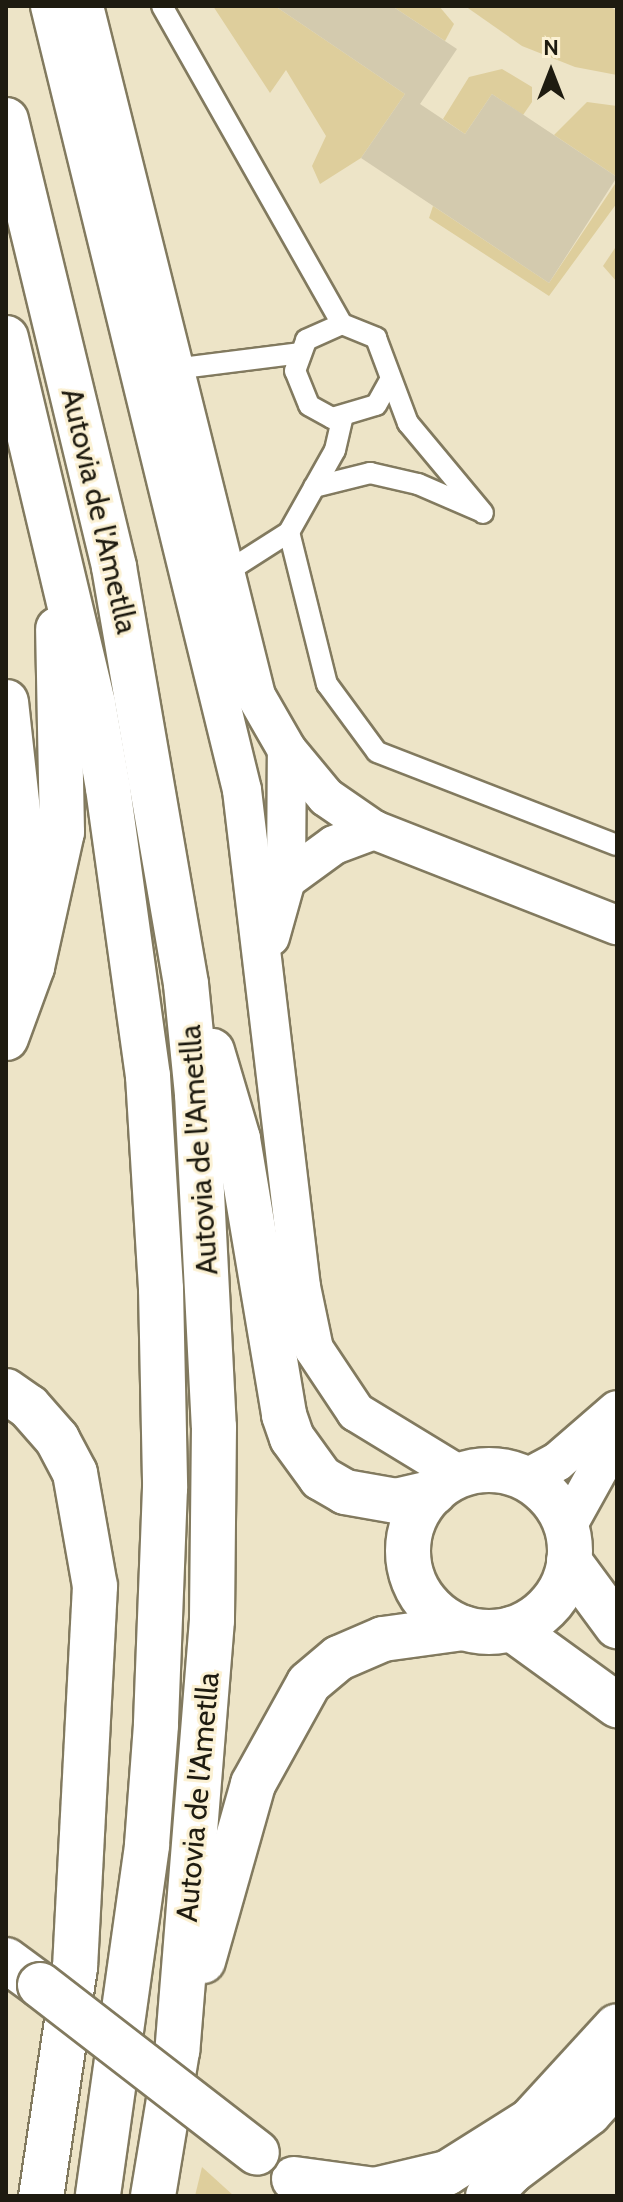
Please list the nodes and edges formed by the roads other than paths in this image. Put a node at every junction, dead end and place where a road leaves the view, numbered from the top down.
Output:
1 (50, 6) edge
2 (84, 6) edge
3 (162, 6) edge
4 (6, 120) edge
5 (342, 324) junction
6 (6, 338) edge
7 (301, 353) junction
8 (174, 369) junction
9 (389, 382) junction
10 (342, 419) junction
11 (314, 487) junction
12 (289, 532) junction
13 (59, 563) junction
14 (225, 573) junction
15 (6, 702) edge
16 (287, 750) junction
17 (374, 830) junction
18 (617, 845) edge
19 (286, 880) junction
20 (617, 925) edge
21 (6, 949) edge
22 (266, 955) junction
23 (186, 984) junction
24 (6, 1038) edge
25 (6, 1391) edge
26 (617, 1410) edge
27 (617, 1436) edge
28 (525, 1479) junction
29 (448, 1484) junction
30 (568, 1544) junction
31 (617, 1626) edge
32 (463, 1628) junction
33 (512, 1629) junction
34 (617, 1705) edge
35 (6, 1960) edge
36 (617, 2026) edge
37 (177, 2051) junction
38 (617, 2082) edge
39 (304, 2188) edge
40 (41, 2196) edge
41 (98, 2196) edge
42 (153, 2196) edge
43 (488, 2196) edge

1 - 22 street
2 - 8 street
3 - 5 lane
4 - 23 main road, Autovia de l'Ametlla
5 - 7 lane
5 - 9 lane
6 - 13 main road, Autovia de l'Ametlla
7 - 8 lane
7 - 10 lane
8 - 14 street
9 - 10 lane
9 - 11 lane
10 - 11 lane
11 - 12 lane
12 - 14 lane
12 - 18 lane
13 - 24 main road
13 - 41 main road, Autovia de l'Ametlla
14 - 16 street
15 - 21 main road
16 - 17 street
16 - 19 street
17 - 19 street
17 - 20 street
19 - 22 street
22 - 29 street
23 - 29 main road
23 - 37 main road, Autovia de l'Ametlla
25 - 40 main road
26 - 28 street
27 - 30 street
28 - 29 main road
28 - 30 main road
29 - 32 main road
30 - 31 main road
30 - 33 main road
32 - 33 main road
32 - 37 main road
33 - 34 main road
35 - 39 main road, bridge
36 - 39 main road
37 - 42 main road, Autovia de l'Ametlla
38 - 43 main road

